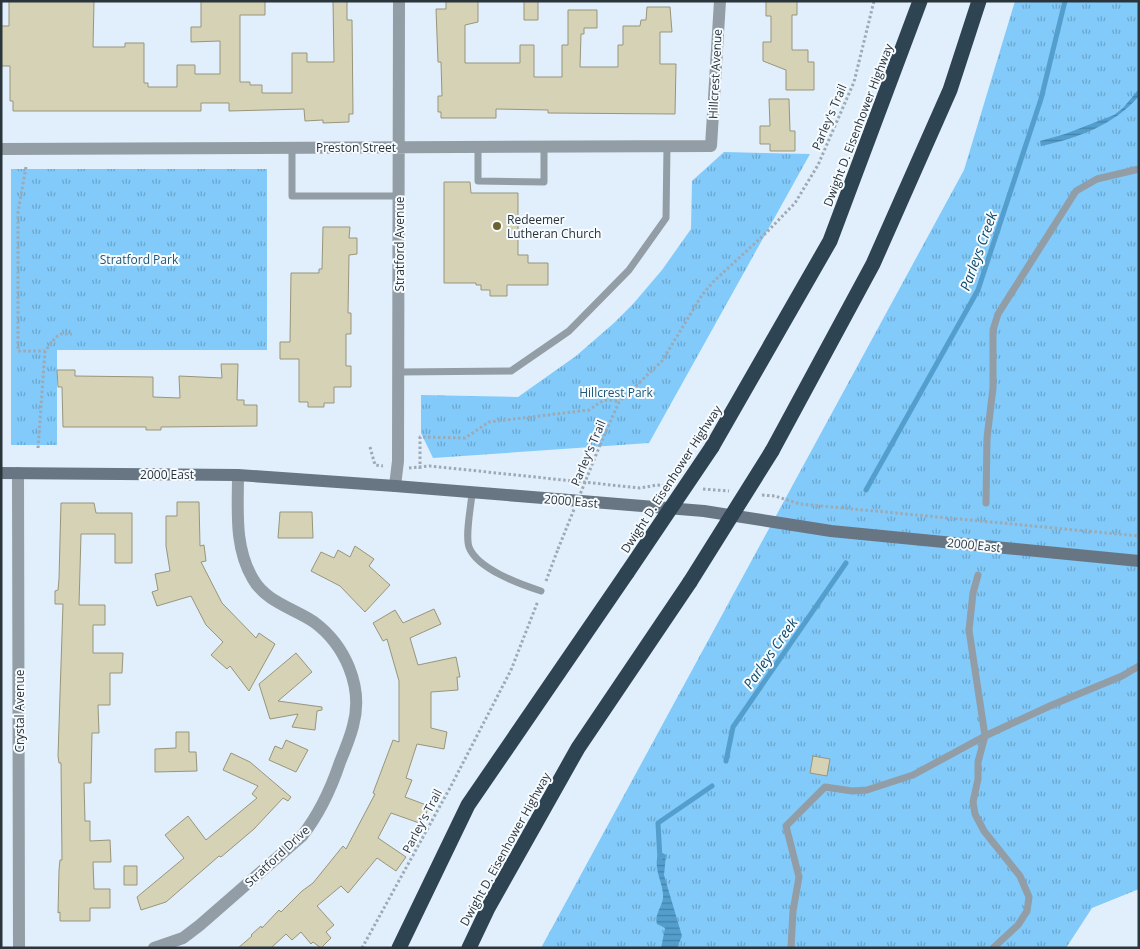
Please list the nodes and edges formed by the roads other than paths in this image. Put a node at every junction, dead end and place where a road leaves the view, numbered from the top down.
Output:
1 (399, 1) edge
2 (720, 1) edge
3 (920, 1) edge
4 (979, 1) edge
5 (667, 146) junction
6 (711, 146) joint
7 (400, 147) junction
8 (478, 147) junction
9 (544, 147) junction
10 (292, 148) junction
11 (1, 149) edge
12 (1139, 169) edge
13 (399, 196) junction
14 (399, 372) junction
15 (1, 473) edge
16 (18, 473) junction
17 (238, 475) junction
18 (395, 486) junction
19 (472, 493) junction
20 (986, 503) dead end
21 (1139, 561) edge
22 (978, 575) dead end
23 (541, 592) road end
24 (1139, 666) edge
25 (985, 736) junction
26 (20, 948) edge
27 (154, 948) edge
28 (399, 948) edge
29 (469, 948) edge
30 (791, 948) edge
31 (993, 948) edge

1 - 7 street, Stratford Avenue
2 - 6 street, Hillcrest Avenue
3 - 28 highway, Dwight D. Eisenhower Highway, bridge
4 - 29 highway, Dwight D. Eisenhower Highway, bridge
5 - 6 street, Preston Street
5 - 9 street, Preston Street
5 - 14 lane
7 - 8 street, Preston Street
7 - 10 street, Preston Street
7 - 13 street, Stratford Avenue
8 - 9 street, Preston Street
8 - 9 lane
10 - 11 street, Preston Street
10 - 13 lane
12 - 20 lane
13 - 14 street, Stratford Avenue
14 - 18 street, Stratford Avenue
15 - 16 street, 2000 East
16 - 17 street, 2000 East
16 - 26 street, Crystal Avenue
17 - 18 street, 2000 East
17 - 27 street, Stratford Drive
18 - 19 street, 2000 East
19 - 21 street, 2000 East
19 - 23 lane
22 - 25 lane
24 - 25 lane
25 - 30 lane
25 - 31 lane

